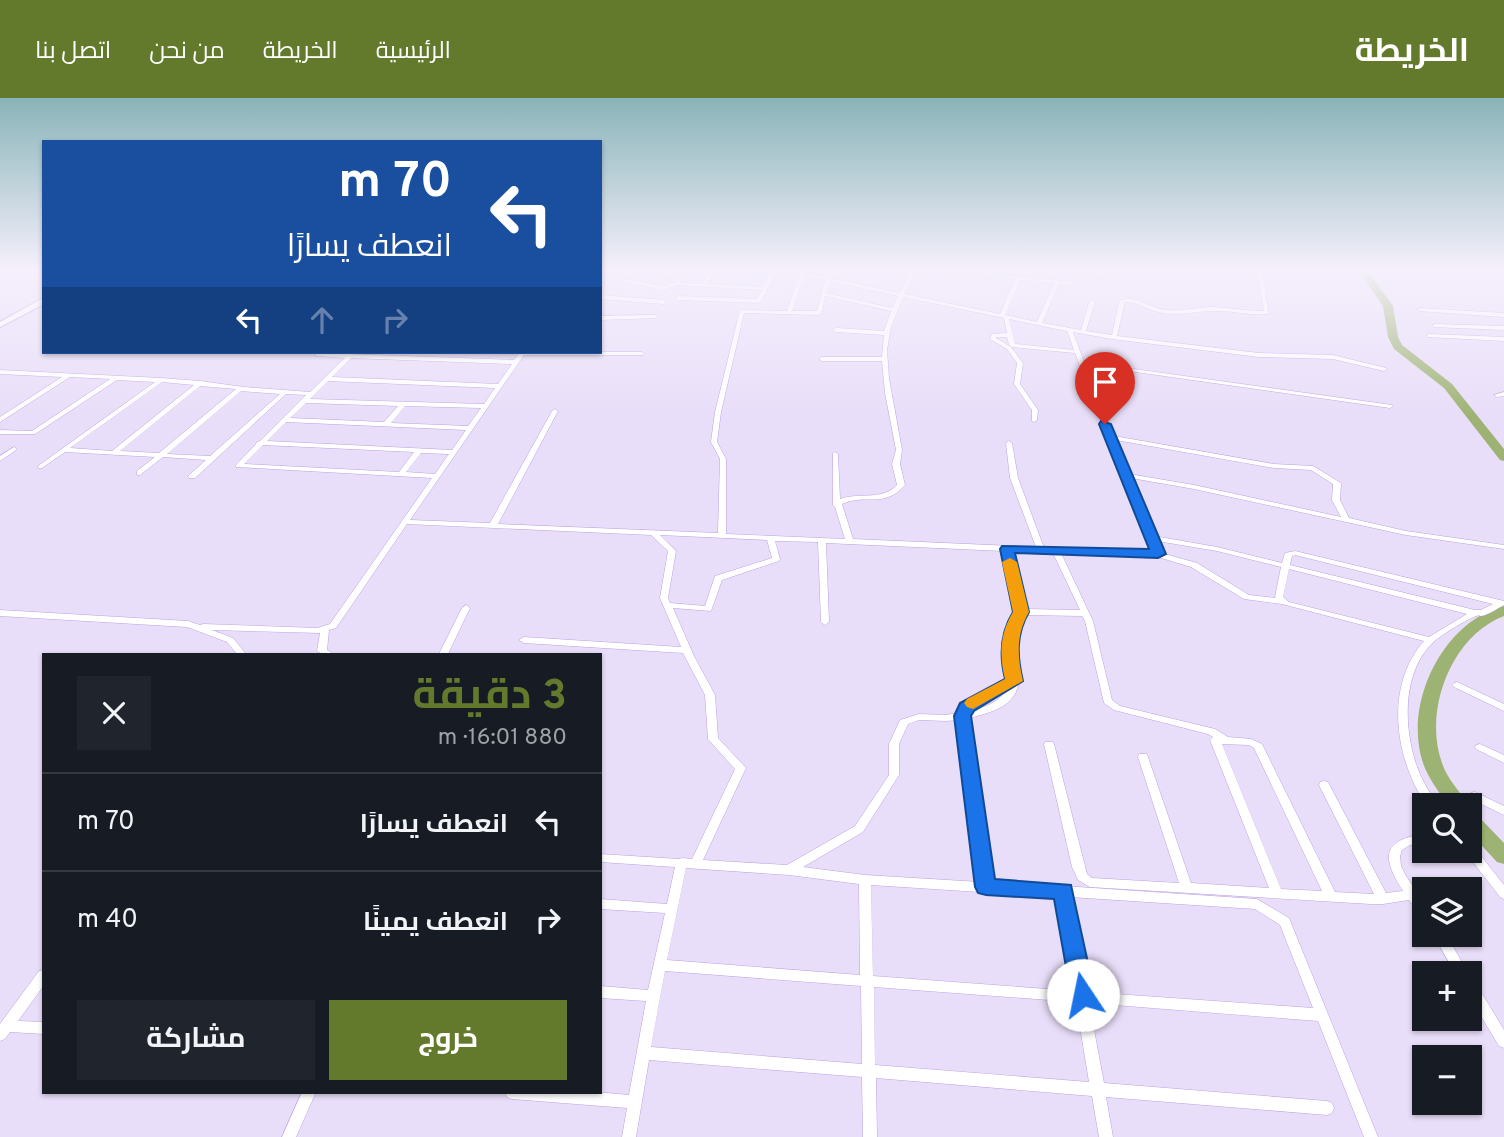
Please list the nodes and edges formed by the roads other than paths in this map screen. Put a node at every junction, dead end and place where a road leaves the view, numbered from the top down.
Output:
1 (740, 318) edge
2 (891, 318) edge
3 (1005, 318) edge
4 (1016, 318) edge
5 (1041, 318) edge
6 (1087, 318) edge
7 (1117, 318) edge
8 (1039, 323) junction
9 (1435, 326) dead end
10 (1504, 328) edge
11 (836, 330) dead end
12 (1069, 330) junction
13 (1083, 332) junction
14 (886, 333) junction
15 (1008, 335) junction
16 (1429, 336) dead end
17 (1112, 337) junction
18 (1504, 339) edge
19 (1078, 352) junction
20 (602, 353) edge
21 (522, 354) edge
22 (642, 354) dead end
23 (318, 355) dead end
24 (351, 356) junction
25 (822, 359) dead end
26 (884, 359) junction
27 (516, 362) junction
28 (1082, 363) junction
29 (1384, 369) dead end
30 (0, 372) edge
31 (69, 375) junction
32 (117, 377) junction
33 (327, 379) junction
34 (161, 380) junction
35 (200, 383) junction
36 (499, 386) junction
37 (241, 389) junction
38 (285, 392) junction
39 (312, 394) junction
40 (304, 401) junction
41 (403, 404) junction
42 (485, 406) junction
43 (1390, 406) dead end
44 (555, 411) dead end
45 (1034, 419) dead end
46 (0, 420) edge
47 (284, 420) junction
48 (385, 425) junction
49 (469, 428) junction
50 (0, 432) edge
51 (1110, 437) junction
52 (259, 443) junction
53 (1009, 443) dead end
54 (14, 449) dead end
55 (64, 450) junction
56 (419, 451) junction
57 (452, 452) junction
58 (113, 453) junction
59 (835, 454) dead end
60 (162, 455) junction
61 (212, 458) junction
62 (0, 459) edge
63 (40, 467) dead end
64 (141, 473) dead end
65 (400, 475) junction
66 (1125, 475) junction
67 (191, 476) dead end
68 (435, 477) junction
69 (837, 505) junction
70 (1347, 521) junction
71 (406, 522) junction
72 (493, 525) junction
73 (652, 532) junction
74 (722, 535) junction
75 (770, 538) junction
76 (1151, 538) junction
77 (822, 540) junction
78 (850, 541) junction
79 (1504, 547) edge
80 (1007, 549) junction
81 (1041, 550) junction
82 (1056, 551) junction
83 (1158, 555) junction
84 (1287, 567) junction
85 (1283, 602) junction
86 (668, 605) junction
87 (466, 608) dead end
88 (1021, 612) junction
89 (0, 613) edge
90 (1085, 613) junction
91 (1475, 613) junction
92 (825, 622) dead end
93 (203, 627) junction
94 (325, 630) junction
95 (524, 640) dead end
96 (1430, 640) junction
97 (687, 650) junction
98 (240, 653) edge
99 (326, 653) edge
100 (444, 653) edge
101 (1457, 685) dead end
102 (1504, 708) edge
103 (962, 716) junction
104 (1225, 740) junction
105 (1049, 744) dead end
106 (1480, 747) dead end
107 (1143, 757) dead end
108 (1504, 759) edge
109 (1324, 785) dead end
110 (1424, 793) edge
111 (1482, 800) edge
112 (1504, 811) edge
113 (1412, 840) edge
114 (602, 858) edge
115 (682, 862) junction
116 (696, 863) junction
117 (1479, 863) edge
118 (789, 870) junction
119 (865, 880) junction
120 (986, 887) junction
121 (1186, 887) junction
122 (1063, 891) junction
123 (1277, 893) junction
124 (1504, 894) edge
125 (1412, 895) joint
126 (1331, 897) junction
127 (1383, 900) junction
128 (602, 904) edge
129 (670, 909) junction
130 (659, 965) junction
131 (42, 978) edge
132 (868, 979) junction
133 (602, 992) edge
134 (1083, 995) junction
135 (653, 996) junction
136 (1482, 1006) edge
137 (1322, 1015) junction
138 (42, 1028) edge
139 (3, 1030) edge
140 (1504, 1042) edge
141 (644, 1053) junction
142 (870, 1071) junction
143 (1097, 1090) junction
144 (308, 1094) edge
145 (537, 1094) edge
146 (635, 1102) junction
147 (1326, 1108) dead end
148 (289, 1137) edge
149 (629, 1137) edge
150 (870, 1137) edge
151 (1106, 1137) edge
152 (1371, 1137) edge

1 - 74 street
2 - 14 street
3 - 15 street
4 - 8 street
5 - 8 street
6 - 13 street
7 - 17 street
8 - 12 street
9 - 10 street
11 - 14 street
12 - 13 street
12 - 19 street
13 - 17 street
14 - 26 street
15 - 19 street
15 - 45 street
16 - 18 street
17 - 29 street
19 - 28 street
20 - 22 street
21 - 27 street
23 - 24 street
24 - 27 street
24 - 33 street
25 - 26 street
26 - 69 street
27 - 36 street
28 - 43 street
28 - 51 street
30 - 31 street
31 - 32 street
31 - 46 street
32 - 34 street
32 - 50 street
33 - 36 street
33 - 39 street
34 - 35 street
34 - 55 street
35 - 37 street
35 - 58 street
36 - 42 street
37 - 38 street
37 - 60 street
38 - 39 street
38 - 61 street
39 - 40 street
40 - 41 street
40 - 47 street
41 - 42 street
41 - 48 street
42 - 49 street
44 - 72 street
47 - 48 street
47 - 52 street
48 - 49 street
49 - 57 street
51 - 66 street
51 - 70 street
52 - 56 street
52 - 65 street
53 - 81 street
54 - 62 street
55 - 58 street
55 - 63 street
56 - 57 street
56 - 65 street
57 - 68 street
58 - 60 street
59 - 69 street
60 - 61 street
60 - 64 street
61 - 67 street
65 - 68 street
66 - 70 street
66 - 76 street
68 - 71 street
69 - 78 street
70 - 79 street
71 - 72 street
71 - 94 street
72 - 73 street
73 - 74 street
73 - 86 street
74 - 75 street
75 - 77 street
75 - 86 street
76 - 83 street
76 - 84 street
77 - 78 street
77 - 92 street
78 - 80 street
80 - 81 street
80 - 88 street
81 - 82 street
82 - 83 street
82 - 90 street
83 - 85 street
84 - 85 street
84 - 91 street
84 - 91 street
85 - 96 street
86 - 97 street
87 - 100 street
88 - 90 street
88 - 103 street
89 - 93 street
90 - 104 street
91 - 96 street
93 - 94 street
93 - 98 street
94 - 99 street
95 - 97 street
96 - 110 street
97 - 116 street
101 - 102 street
103 - 118 street
103 - 120 street
104 - 123 street
104 - 126 street
105 - 121 street
106 - 108 street
107 - 121 street
109 - 127 street
111 - 112 street
113 - 125 street
114 - 115 street
115 - 116 street
115 - 129 street
116 - 118 street
117 - 124 street
118 - 119 street
119 - 120 street
119 - 132 street
120 - 122 street
121 - 123 street
122 - 134 street
122 - 137 street
123 - 126 street
125 - 127 street
126 - 127 street
128 - 129 street
129 - 130 street
130 - 132 street
130 - 135 street
131 - 139 street
132 - 134 street
132 - 142 street
133 - 135 street
134 - 137 street
134 - 143 street
135 - 141 street
136 - 140 street
137 - 152 street
138 - 139 street
141 - 142 street
141 - 146 street
142 - 143 street
142 - 150 street
143 - 147 street
143 - 151 street
144 - 148 street
145 - 146 street
146 - 149 street

